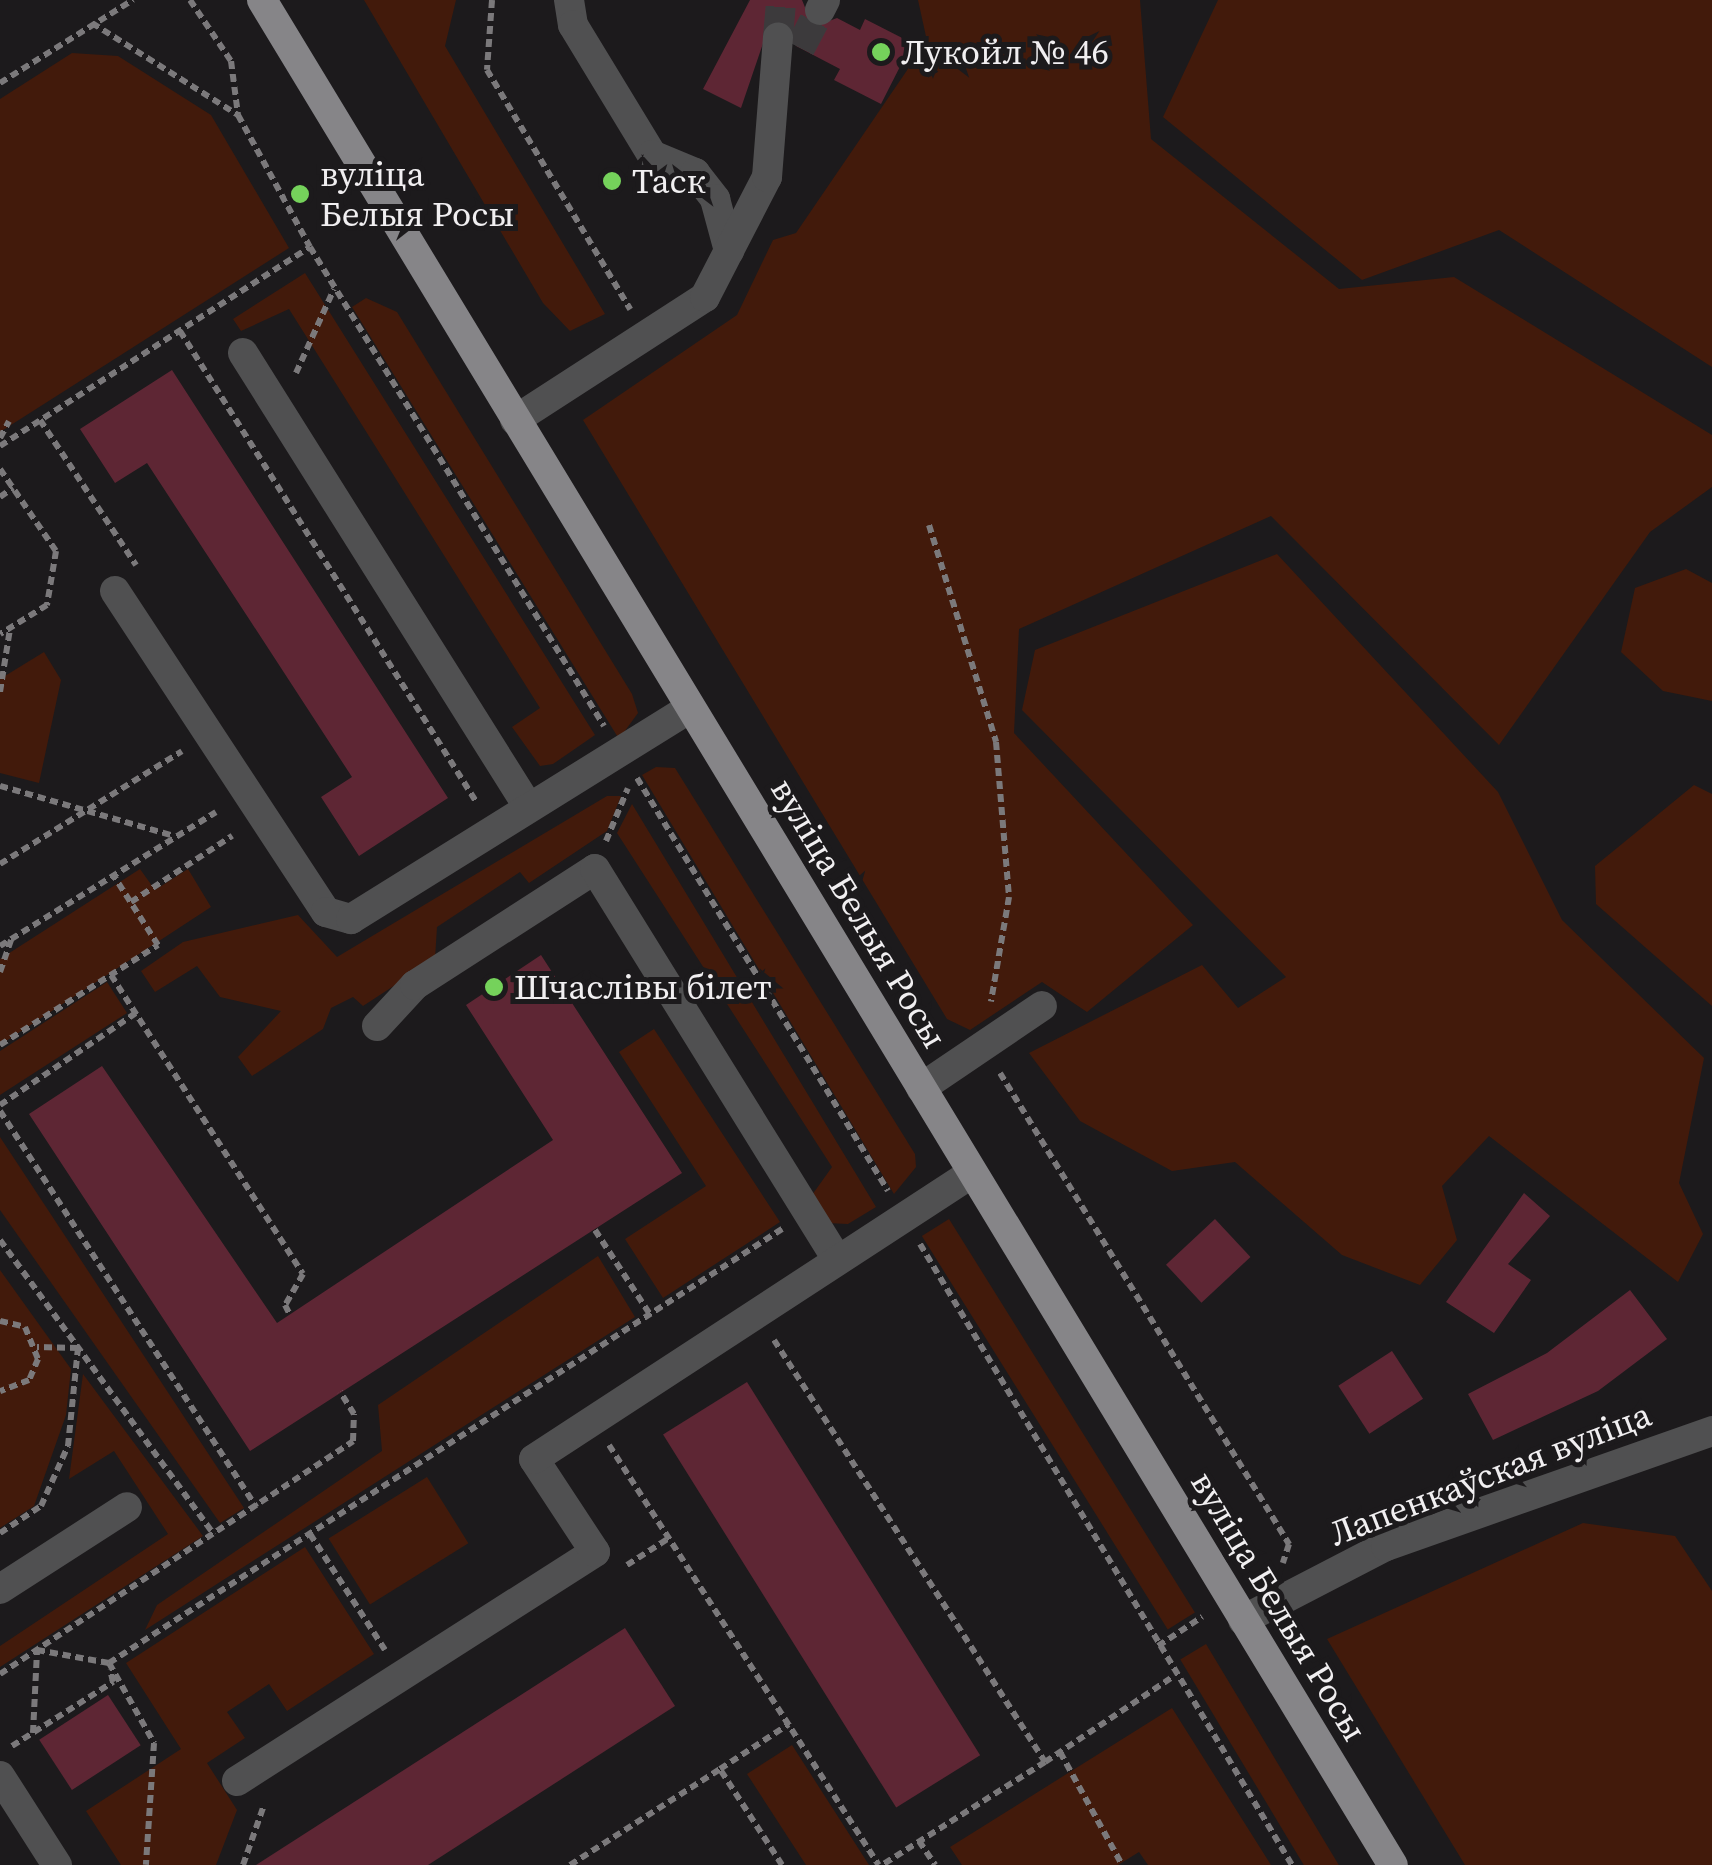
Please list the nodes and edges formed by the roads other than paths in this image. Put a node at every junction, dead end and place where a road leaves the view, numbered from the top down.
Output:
1 (262, 0) edge
2 (569, 0) edge
3 (789, 42) tunnel mouth
4 (729, 250) junction
5 (243, 352) dead end
6 (515, 420) junction
7 (115, 591) dead end
8 (690, 708) junction
9 (529, 808) junction
10 (1042, 1006) dead end
11 (377, 1026) dead end
12 (921, 1088) junction
13 (972, 1173) junction
14 (837, 1260) junction
15 (1712, 1431) edge
16 (128, 1507) dead end
17 (0, 1589) edge
18 (1243, 1620) junction
19 (0, 1776) edge
20 (237, 1781) dead end
21 (57, 1865) edge
22 (1393, 1865) edge

1 - 6 main road, вуліца Белыя Росы
2 - 4 street
3 - 4 street
4 - 6 street
5 - 9 street
6 - 8 main road, вуліца Белыя Росы
7 - 9 street
8 - 9 street
8 - 12 main road, вуліца Белыя Росы
10 - 12 street
11 - 14 street
12 - 13 main road, вуліца Белыя Росы
13 - 14 street
13 - 18 main road, вуліца Белыя Росы
14 - 20 street
15 - 18 street, Лапенкаўская вуліца
16 - 17 street
18 - 22 main road, вуліца Белыя Росы
19 - 21 street

